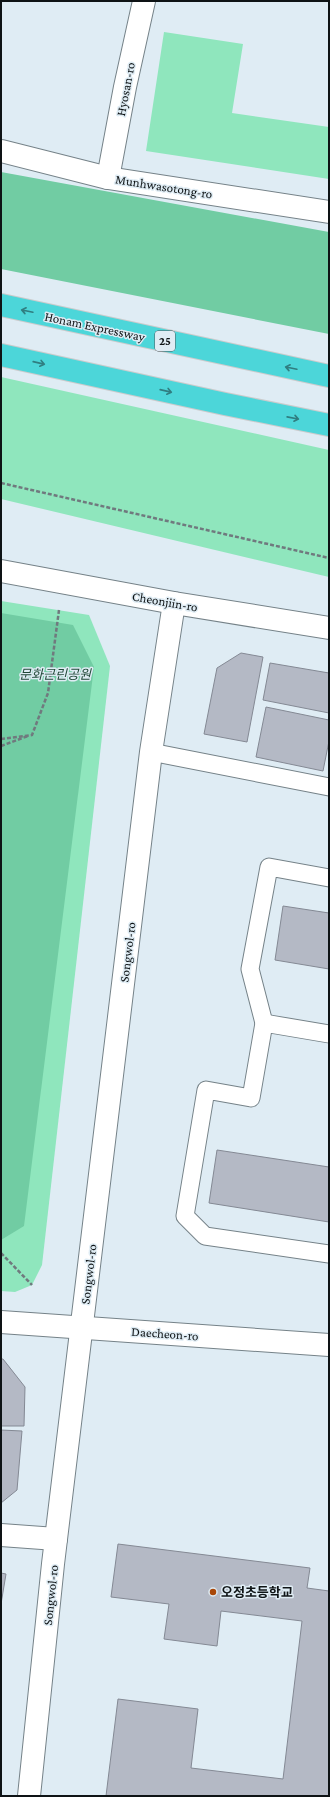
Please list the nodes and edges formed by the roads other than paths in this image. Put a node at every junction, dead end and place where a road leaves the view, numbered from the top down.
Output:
1 (144, 1) edge
2 (1, 151) edge
3 (108, 178) junction
4 (329, 212) edge
5 (1, 305) edge
6 (1, 355) edge
7 (329, 376) edge
8 (329, 426) edge
9 (1, 571) edge
10 (174, 603) junction
11 (329, 628) edge
12 (151, 752) junction
13 (329, 787) edge
14 (329, 878) edge
15 (264, 1023) junction
16 (329, 1034) edge
17 (329, 1254) edge
18 (1, 1322) edge
19 (82, 1328) junction
20 (329, 1345) edge
21 (1, 1535) edge
22 (56, 1539) junction
23 (29, 1796) edge

1 - 3 street, Hyosan-ro
2 - 3 street, Munhwasotong-ro
3 - 4 street, Munhwasotong-ro
7 -> 5 highway, Honam Expressway / 25
6 -> 8 highway
9 - 10 street, Cheonjiin-ro
10 - 11 street, Cheonjiin-ro
10 - 12 street, Songwol-ro
12 - 13 lane
12 - 19 street, Songwol-ro
14 - 15 lane
15 - 16 lane
15 - 17 lane
18 - 19 street, Daecheon-ro
19 - 20 street, Daecheon-ro
19 - 22 street, Songwol-ro
21 - 22 street
22 - 23 street, Songwol-ro

